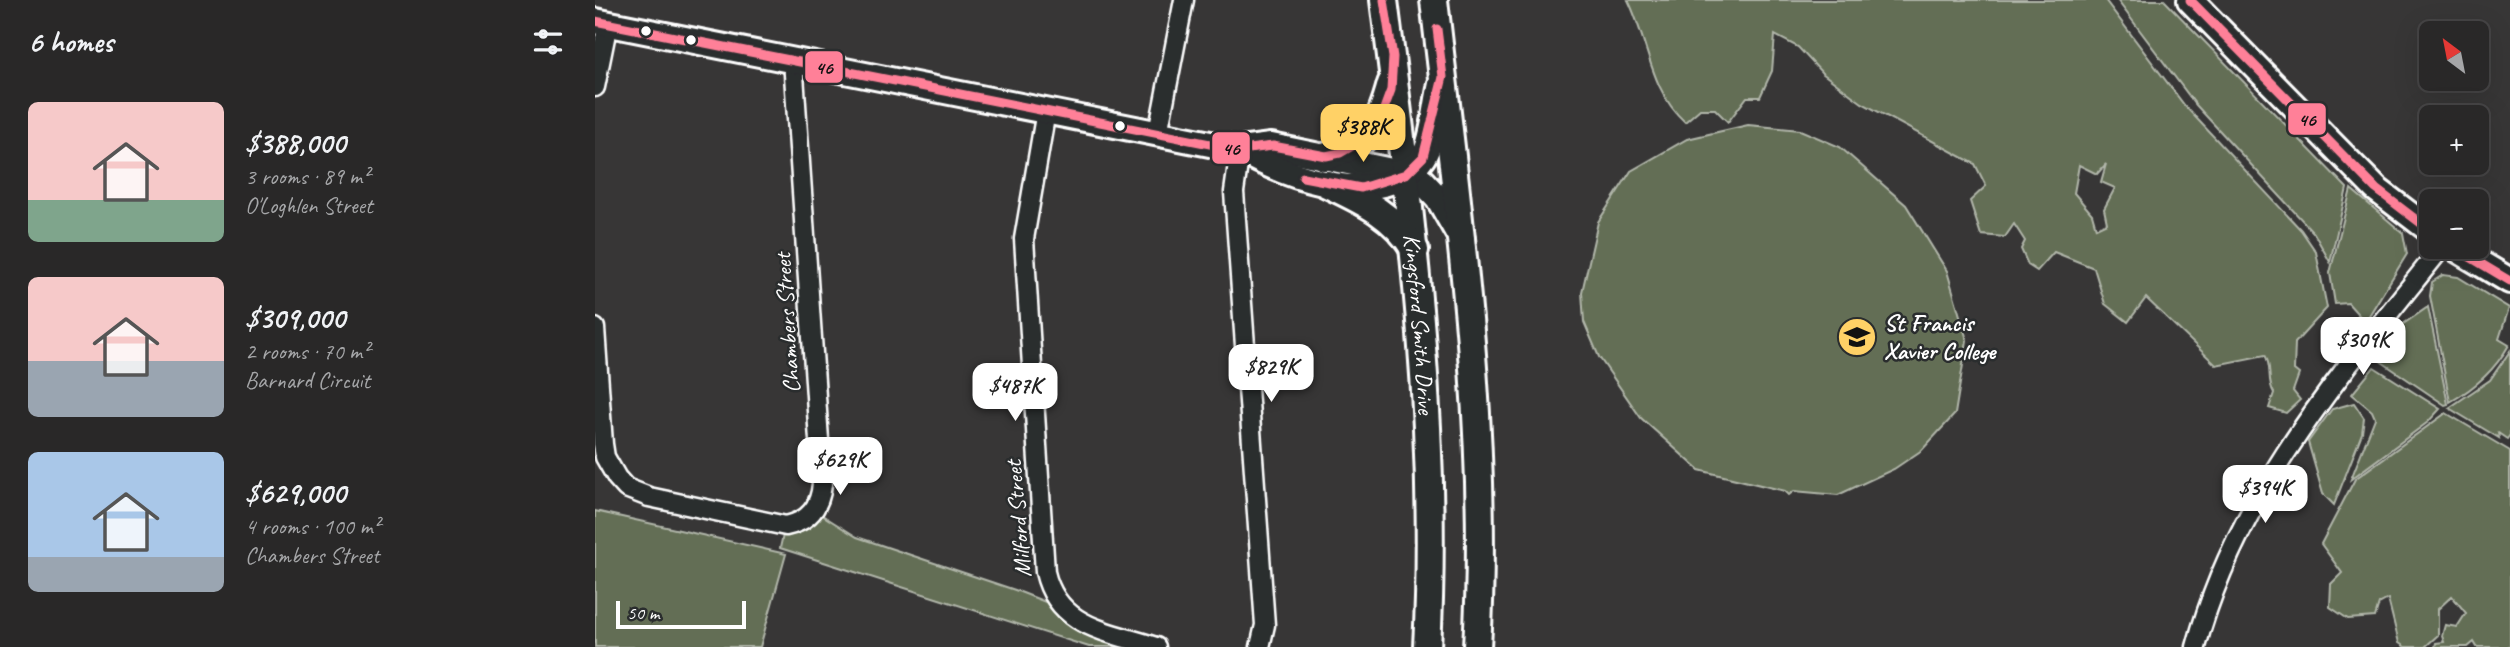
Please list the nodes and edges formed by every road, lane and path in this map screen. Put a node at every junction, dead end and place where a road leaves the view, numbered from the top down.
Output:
1 (1184, 0) edge
2 (1384, 0) edge
3 (1434, 0) edge
4 (2190, 0) edge
5 (601, 22) edge
6 (793, 60) junction
7 (1393, 76) junction
8 (1443, 77) junction
9 (595, 87) edge
10 (1046, 111) junction
11 (1158, 134) junction
12 (1240, 150) junction
13 (1324, 157) junction
14 (1406, 174) junction
15 (1327, 184) junction
16 (2419, 222) edge
17 (1462, 241) junction
18 (1416, 251) junction
19 (2432, 259) edge
20 (2473, 259) edge
21 (2510, 281) edge
22 (595, 328) edge
23 (1156, 647) edge
24 (1260, 647) edge
25 (1427, 647) edge
26 (1476, 647) edge
27 (2196, 647) edge

1 - 11 street
2 - 7 main road, Kingsford Smith Drive
3 - 8 main road, Kingsford Smith Drive
4 - 16 street
5 - 6 street
5 - 9 street
6 - 10 street
6 - 22 street, Chambers Street
7 - 13 main road
7 - 14 main road, Kingsford Smith Drive
8 - 14 street
8 - 17 main road, Kingsford Smith Drive
10 - 11 street
10 - 23 street, Milford Street
11 - 12 street
12 - 13 street
12 - 15 street
12 - 24 street
13 - 14 street
14 - 15 street
14 - 17 street
14 - 18 main road, Kingsford Smith Drive
15 - 18 main road
17 - 26 main road, Kingsford Smith Drive
18 - 25 main road, Kingsford Smith Drive
19 - 27 street
20 - 21 street

